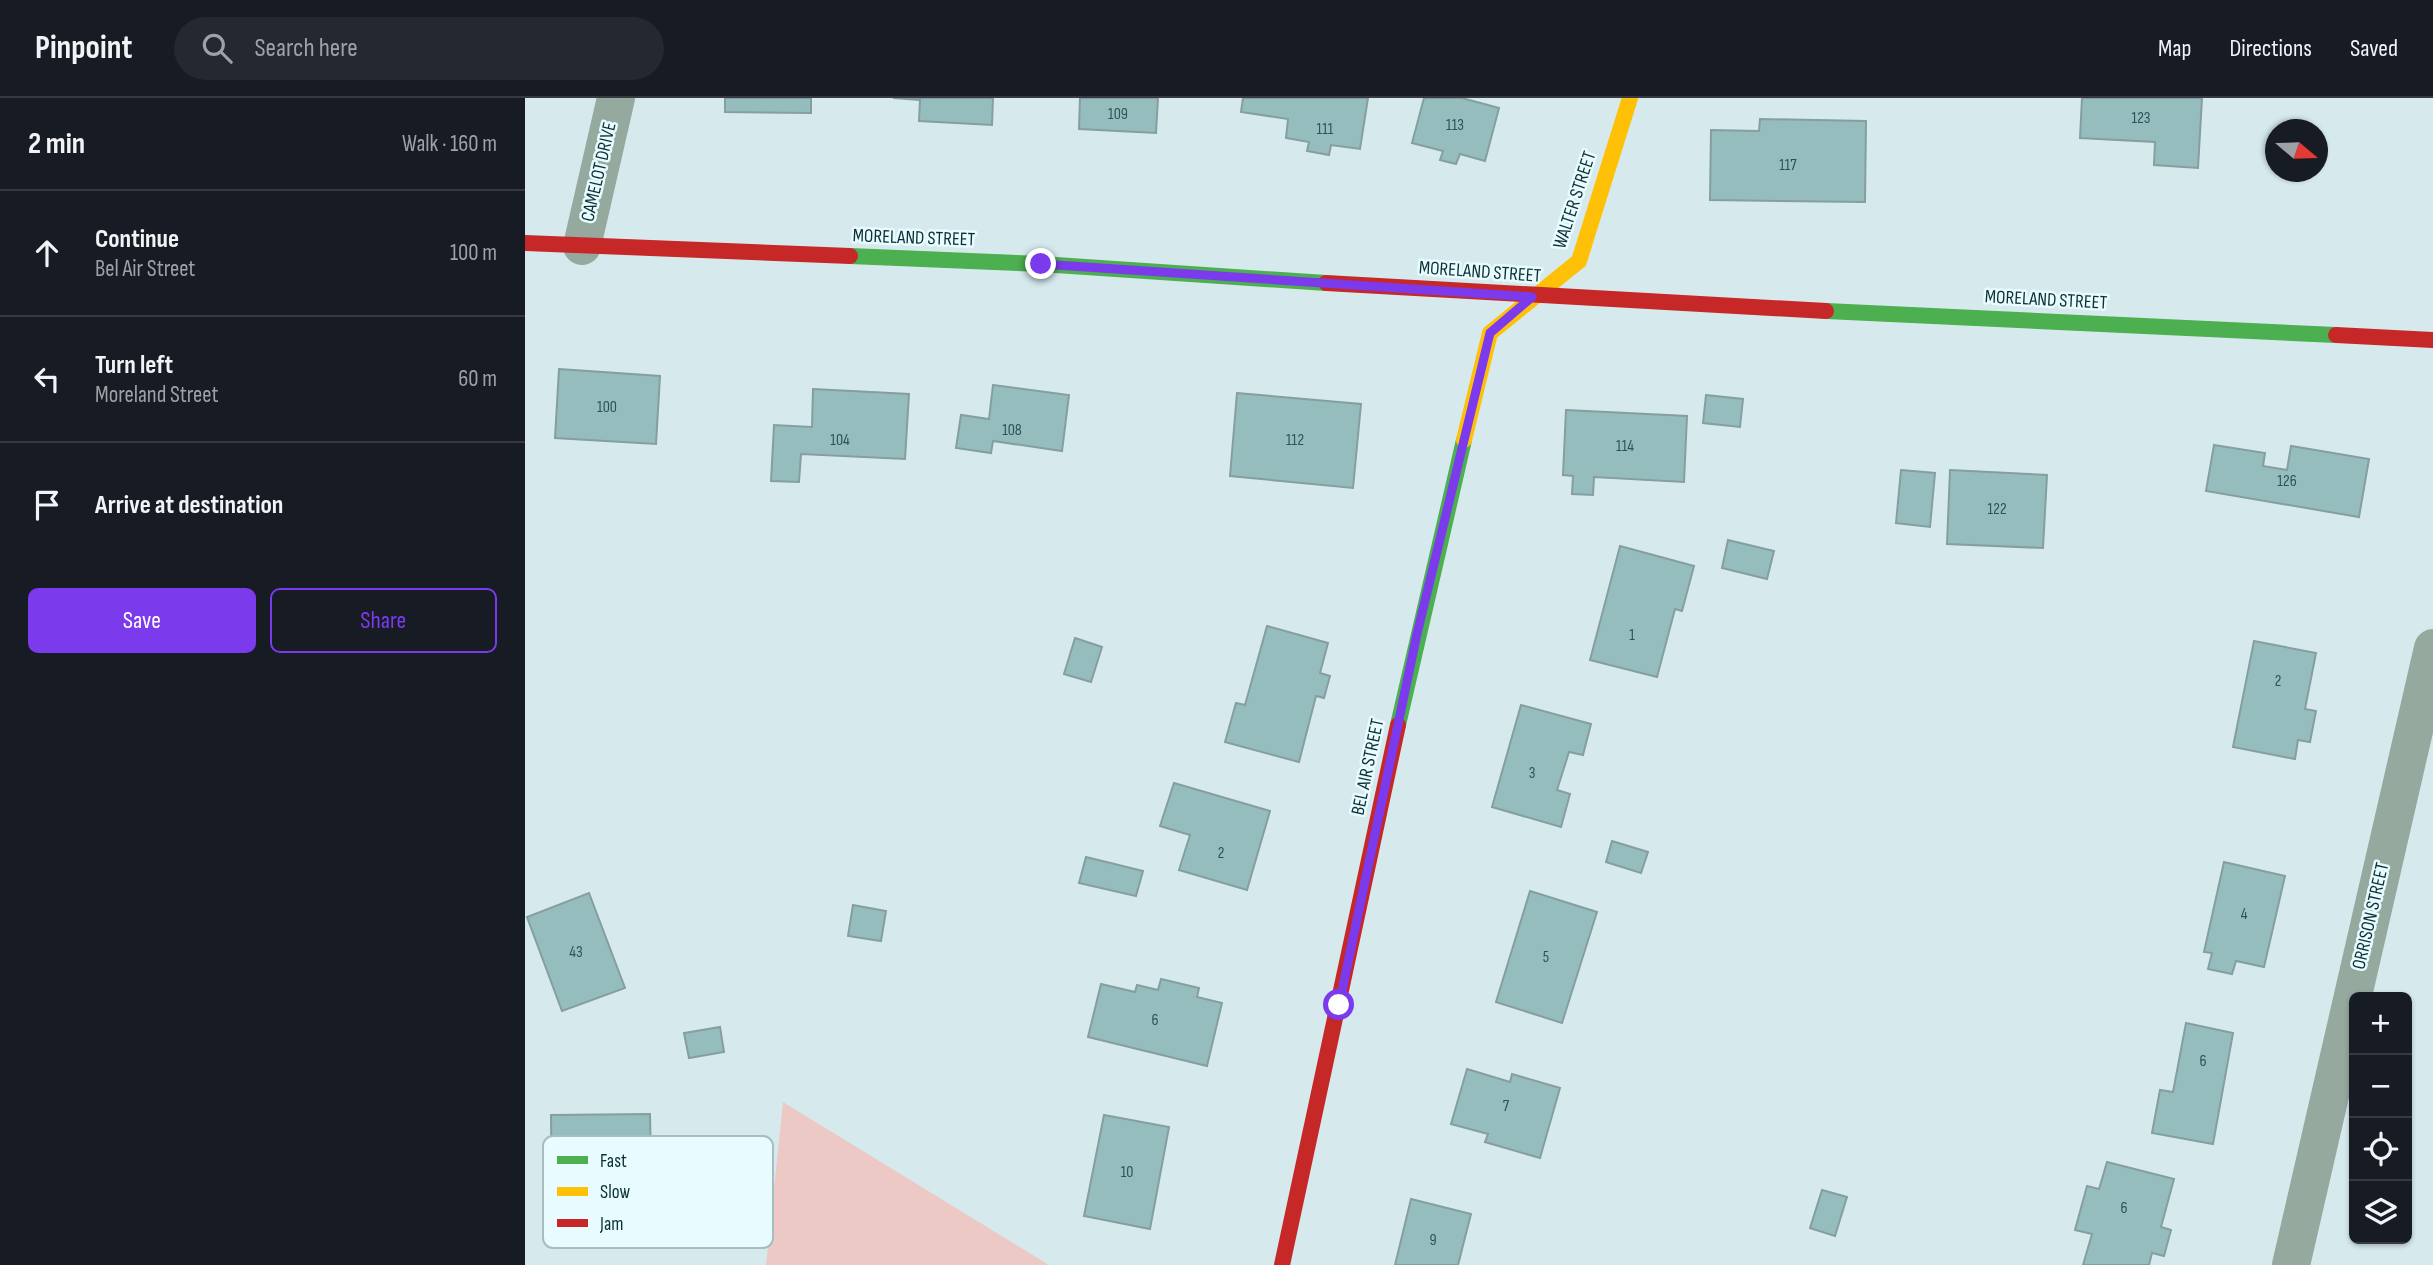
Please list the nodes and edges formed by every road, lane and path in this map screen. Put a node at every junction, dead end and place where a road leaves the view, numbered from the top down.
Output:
1 (616, 98) edge
2 (1630, 98) edge
3 (525, 243) edge
4 (582, 246) junction
5 (1532, 297) junction
6 (2433, 340) edge
7 (2433, 648) edge
8 (1282, 1265) edge
9 (2291, 1265) edge

1 - 4 street, CAMELOT DRIVE
2 - 5 street, WALTER STREET
3 - 4 street, MORELAND STREET
4 - 5 street, MORELAND STREET
5 - 6 street, MORELAND STREET
5 - 8 street, BEL AIR STREET
7 - 9 street, ORRISON STREET

